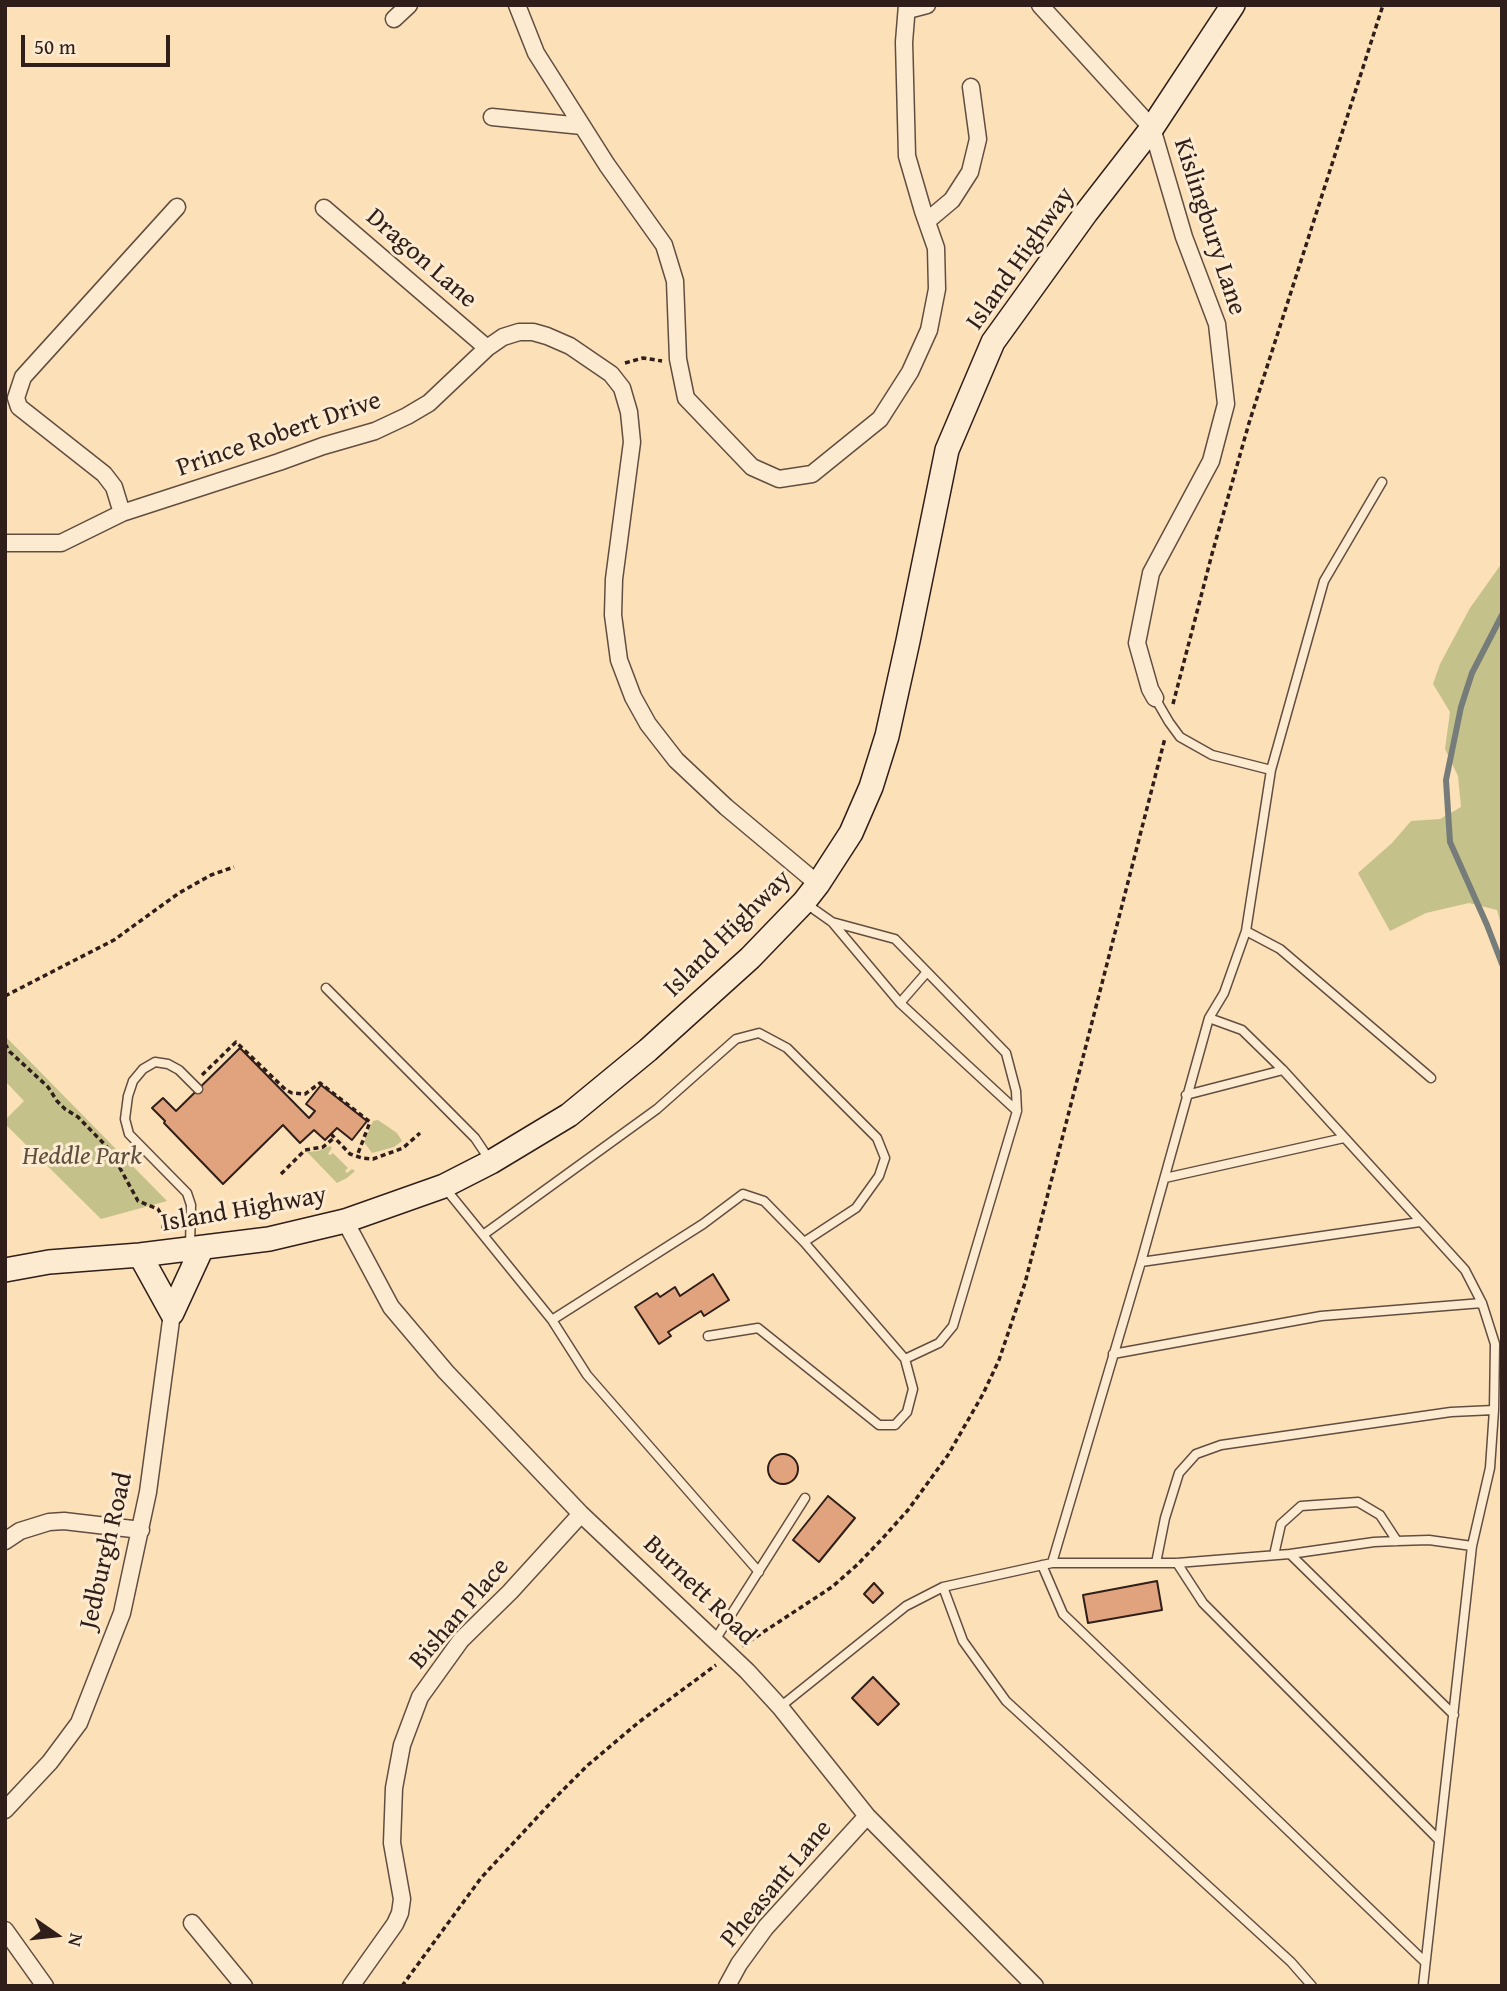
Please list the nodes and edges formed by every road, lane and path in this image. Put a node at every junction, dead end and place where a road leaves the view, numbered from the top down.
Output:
1 (409, 5) edge
2 (517, 5) edge
3 (927, 5) edge
4 (1040, 5) edge
5 (1233, 5) edge
6 (907, 8) edge
7 (394, 19) dead end
8 (971, 87) dead end
9 (492, 117) dead end
10 (582, 125) junction
11 (1152, 128) junction
12 (177, 207) dead end
13 (324, 208) dead end
14 (927, 220) junction
15 (487, 348) junction
16 (678, 359) junction
17 (607, 370) junction
18 (1382, 482) dead end
19 (122, 513) junction
20 (5, 543) edge
21 (1155, 698) joint
22 (1271, 770) junction
23 (234, 867) dead end
24 (811, 893) junction
25 (832, 922) junction
26 (1246, 930) junction
27 (927, 972) junction
28 (326, 988) dead end
29 (5, 996) edge
30 (900, 1003) junction
31 (1209, 1018) junction
32 (5, 1044) edge
33 (215, 1062) dead end
34 (1283, 1070) junction
35 (1431, 1078) dead end
36 (198, 1089) dead end
37 (1186, 1094) junction
38 (350, 1096) dead end
39 (345, 1102) junction
40 (1017, 1111) junction
41 (420, 1133) dead end
42 (1344, 1138) junction
43 (357, 1156) junction
44 (491, 1162) junction
45 (281, 1174) dead end
46 (1165, 1178) junction
47 (443, 1186) junction
48 (345, 1221) junction
49 (1420, 1222) junction
50 (483, 1235) junction
51 (804, 1242) junction
52 (196, 1249) junction
53 (165, 1252) junction
54 (141, 1255) junction
55 (1141, 1262) junction
56 (5, 1270) edge
57 (1482, 1303) junction
58 (172, 1313) junction
59 (552, 1320) junction
60 (708, 1336) dead end
61 (1113, 1354) junction
62 (905, 1359) junction
63 (1494, 1410) junction
64 (805, 1498) dead end
65 (581, 1514) junction
66 (141, 1530) junction
67 (5, 1541) edge
68 (1397, 1541) junction
69 (1472, 1546) junction
70 (1290, 1554) junction
71 (1274, 1555) junction
72 (1052, 1563) junction
73 (1156, 1563) junction
74 (1177, 1563) junction
75 (1042, 1565) junction
76 (759, 1572) junction
77 (943, 1587) junction
78 (715, 1640) junction
79 (780, 1707) junction
80 (1454, 1715) junction
81 (5, 1810) edge
82 (867, 1816) junction
83 (1438, 1840) junction
84 (192, 1923) dead end
85 (5, 1930) edge
86 (1425, 1962) junction
87 (45, 1986) edge
88 (244, 1986) edge
89 (351, 1986) edge
90 (727, 1986) edge
91 (1035, 1986) edge
92 (1312, 1986) edge
93 (1423, 1986) edge

1 - 7 street
2 - 10 street
3 - 6 street
4 - 11 street
5 - 11 main road, Island Highway
6 - 14 street
8 - 14 street
9 - 10 street
10 - 16 street
11 - 21 street, Kislingbury Lane
11 - 24 main road, Island Highway
12 - 19 street
13 - 15 street, Dragon Lane
14 - 16 street
15 - 17 street, Prince Robert Drive
15 - 19 street, Prince Robert Drive
16 - 17 path
17 - 24 street, Prince Robert Drive
18 - 22 lane
19 - 20 street, Prince Robert Drive
21 - 22 lane
22 - 26 lane
23 - 29 path
24 - 25 lane
24 - 44 main road, Island Highway
25 - 27 lane
25 - 30 lane
26 - 31 lane
26 - 35 lane
27 - 30 lane
27 - 40 lane
28 - 44 lane
30 - 40 lane
31 - 34 lane
31 - 37 lane
32 - 53 path
33 - 39 path
34 - 37 lane
34 - 42 lane
36 - 52 lane
37 - 46 lane
38 - 39 path
39 - 43 path
40 - 62 lane
41 - 43 path
42 - 46 lane
42 - 49 lane
43 - 45 path
44 - 47 main road, Island Highway
46 - 55 lane
47 - 48 main road, Island Highway
47 - 50 lane
48 - 52 main road, Island Highway
48 - 65 street, Burnett Road
49 - 55 lane
49 - 57 lane
50 - 51 lane
50 - 59 lane
51 - 59 lane
51 - 62 lane
52 - 53 main road, Island Highway
52 - 58 main road
53 - 54 main road, Island Highway
54 - 56 main road, Island Highway
54 - 58 main road
55 - 61 lane
57 - 61 lane
57 - 63 lane
58 - 66 street, Jedburgh Road
59 - 76 lane
60 - 62 lane
61 - 72 lane
63 - 69 lane
63 - 73 lane
64 - 76 lane
65 - 78 street, Burnett Road
65 - 89 street, Bishan Place
66 - 67 street
66 - 81 street, Jedburgh Road
68 - 69 lane
68 - 70 lane
68 - 71 lane
69 - 80 lane
70 - 71 lane
70 - 80 lane
71 - 74 lane
72 - 73 lane
72 - 75 lane
73 - 74 lane
74 - 83 lane
75 - 77 lane
75 - 86 lane
76 - 78 lane
77 - 79 lane
77 - 92 lane
78 - 79 street, Burnett Road
79 - 82 street, Burnett Road
80 - 83 lane
82 - 90 street, Pheasant Lane
82 - 91 street, Burnett Road
83 - 86 lane
84 - 88 street
85 - 87 street
86 - 93 lane

